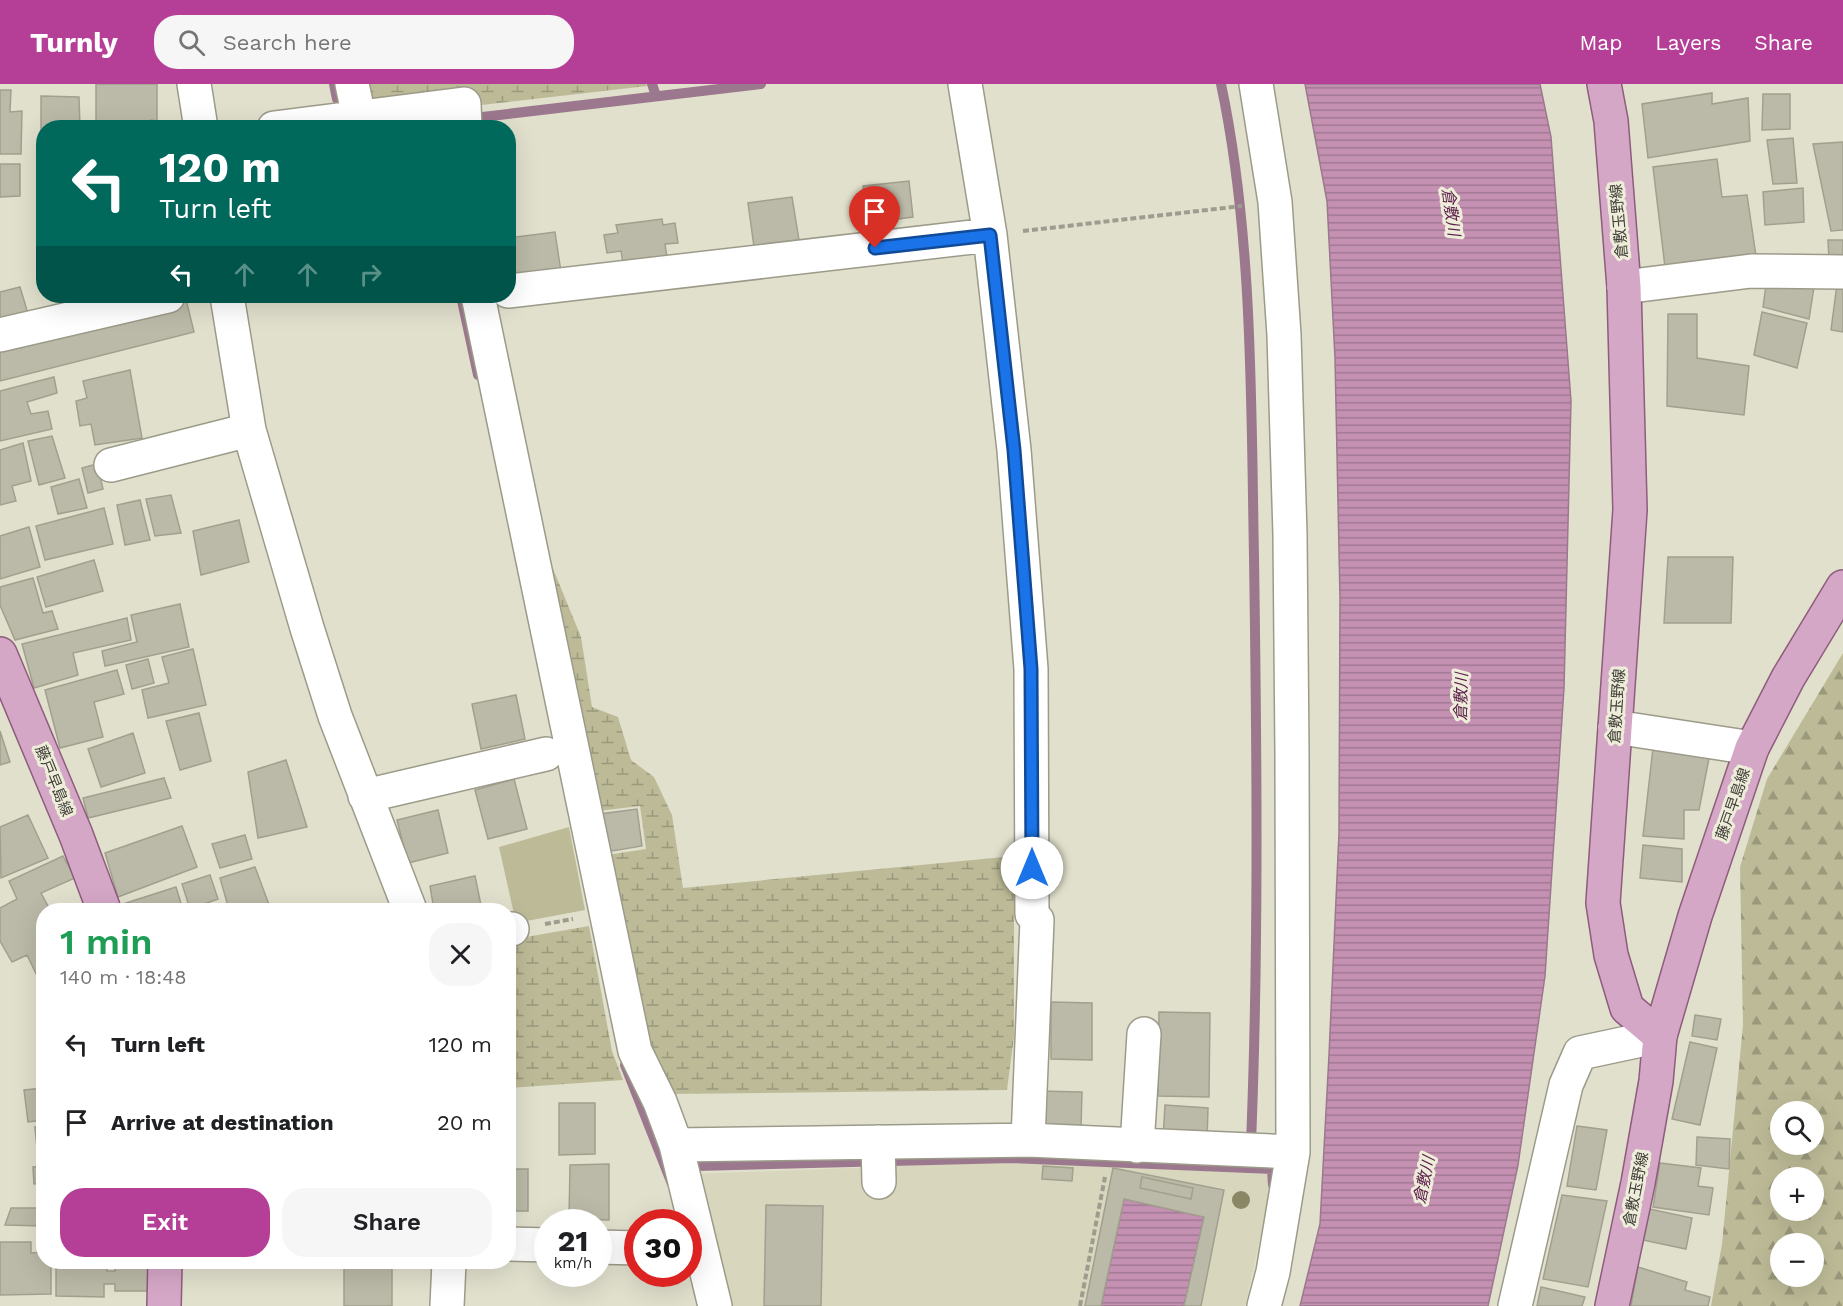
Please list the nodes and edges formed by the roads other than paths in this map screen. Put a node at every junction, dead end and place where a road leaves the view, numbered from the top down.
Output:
1 (194, 84) edge
2 (352, 84) edge
3 (965, 84) edge
4 (1256, 84) edge
5 (1604, 84) edge
6 (359, 117) junction
7 (200, 120) edge
8 (336, 120) edge
9 (465, 120) edge
10 (979, 236) junction
11 (1843, 272) edge
12 (1624, 287) junction
13 (516, 290) edge
14 (137, 303) edge
15 (228, 303) edge
16 (479, 303) edge
17 (0, 334) edge
18 (249, 430) junction
19 (111, 465) dead end
20 (1843, 587) edge
21 (0, 654) edge
22 (1615, 727) junction
23 (1752, 748) junction
24 (546, 754) dead end
25 (364, 796) junction
26 (101, 903) edge
27 (407, 903) edge
28 (1144, 1034) dead end
29 (1660, 1036) junction
30 (1028, 1140) junction
31 (676, 1145) junction
32 (1137, 1146) junction
33 (1293, 1152) junction
34 (516, 1244) edge
35 (534, 1245) edge
36 (165, 1269) edge
37 (449, 1269) edge
38 (164, 1306) edge
39 (447, 1306) edge
40 (715, 1306) edge
41 (1264, 1306) edge
42 (1515, 1306) edge
43 (1612, 1306) edge

1 - 7 street
2 - 6 street
3 - 10 street
4 - 33 street
5 - 12 main road, 倉敷玉野線
6 - 8 street
6 - 9 street
10 - 13 street
10 - 30 street
11 - 12 street
12 - 22 main road, 倉敷玉野線
14 - 17 street
15 - 18 street
16 - 31 street
18 - 19 street
18 - 25 street
20 - 23 main road, 藤戸早島線
21 - 26 main road, 藤戸早島線
22 - 23 street
22 - 29 main road, 倉敷玉野線
23 - 29 main road, 藤戸早島線
24 - 25 street
25 - 27 street
28 - 32 street
29 - 42 street
29 - 43 main road, 倉敷玉野線
30 - 31 street
30 - 32 street
31 - 40 street
32 - 33 street
33 - 41 street
34 - 35 street
36 - 38 main road
37 - 39 street

